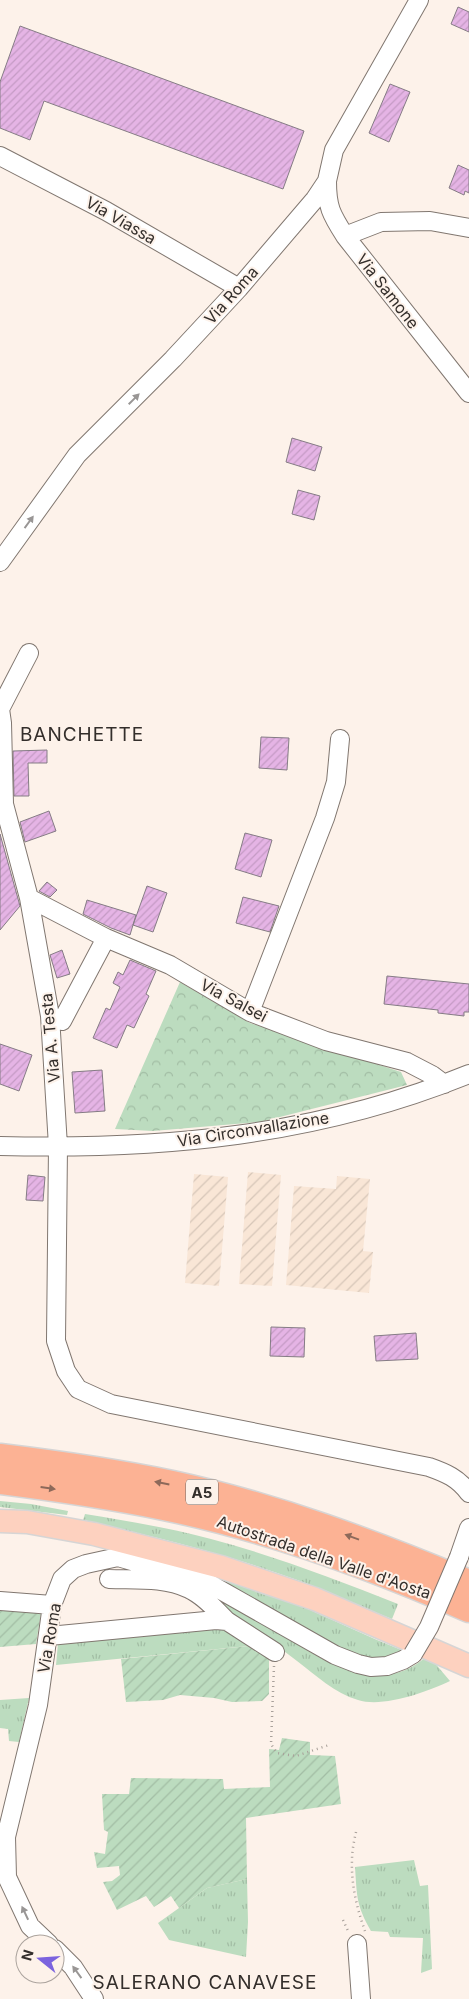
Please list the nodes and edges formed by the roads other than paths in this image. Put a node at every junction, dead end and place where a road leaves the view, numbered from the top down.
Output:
1 (419, 0) edge
2 (0, 156) edge
3 (326, 181) junction
4 (469, 228) edge
5 (345, 236) junction
6 (239, 288) junction
7 (469, 393) edge
8 (0, 562) edge
9 (29, 653) dead end
10 (0, 709) edge
11 (340, 739) dead end
12 (29, 898) junction
13 (106, 938) junction
14 (250, 1012) junction
15 (50, 1016) junction
16 (469, 1074) edge
17 (444, 1084) junction
18 (0, 1146) edge
19 (58, 1146) junction
20 (0, 1457) edge
21 (0, 1481) edge
22 (469, 1493) edge
23 (0, 1521) edge
24 (469, 1528) edge
25 (109, 1579) dead end
26 (469, 1584) edge
27 (0, 1601) edge
28 (52, 1605) junction
29 (469, 1609) edge
30 (228, 1621) junction
31 (49, 1636) junction
32 (275, 1652) road end
33 (469, 1666) edge
34 (3, 1839) edge
35 (4, 1876) edge
36 (38, 1934) edge
37 (357, 1944) road end
38 (65, 1959) edge
39 (94, 1999) edge
40 (361, 1999) edge

1 - 3 street, Via Roma
2 - 6 street, Via Viassa
3 - 5 street, Via Samone
3 - 6 street, Via Roma
4 - 5 street
5 - 7 street, Via Samone
8 -> 6 street, Via Roma
9 - 10 street
10 - 12 street, Via A. Testa
11 - 14 street
12 - 13 street, Via Salsei
12 - 15 street, Via A. Testa
13 - 14 street, Via Salsei
13 - 15 street
14 - 17 street, Via Salsei
15 - 19 street, Via A. Testa
16 - 17 street, Via Circonvallazione
17 - 19 street, Via Circonvallazione
18 - 19 street, Via Circonvallazione
19 - 22 street, Via A. Testa
26 -> 20 highway, Autostrada della Valle d'Aosta / A5
21 -> 29 highway, Autostrada della Valle d'Aosta / A5
23 - 33 main road
24 - 28 street, Via Roma, bridge
25 - 30 street
27 - 28 street
28 - 31 street, Via Roma
30 - 31 street
30 - 32 street
31 - 34 street, Via Roma
34 - 35 street, Via Roma
36 -> 35 street, Via Roma
37 - 40 street
39 -> 38 street

